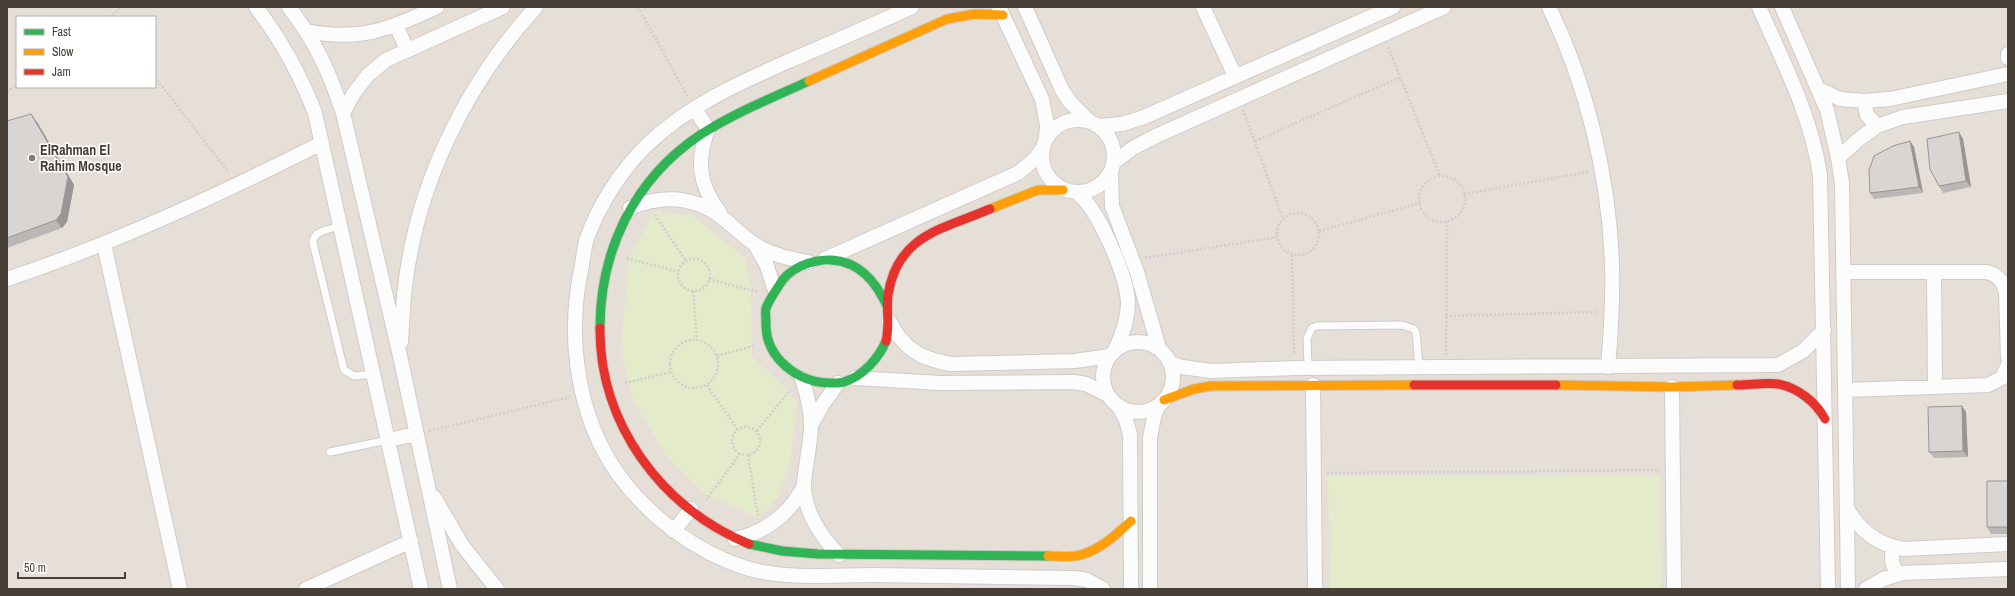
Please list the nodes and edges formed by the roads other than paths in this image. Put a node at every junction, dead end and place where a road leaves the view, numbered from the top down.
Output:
1 (256, 7) edge
2 (289, 7) edge
3 (503, 7) edge
4 (536, 7) edge
5 (912, 7) edge
6 (1025, 7) edge
7 (1203, 7) edge
8 (1393, 7) edge
9 (1444, 7) edge
10 (1549, 7) edge
11 (1759, 7) edge
12 (1782, 7) edge
13 (428, 9) edge
14 (1001, 11) edge
15 (949, 13) edge
16 (396, 25) junction
17 (307, 31) junction
18 (1800, 48) junction
19 (407, 50) junction
20 (2008, 54) edge
21 (1781, 57) junction
22 (2008, 58) edge
23 (2008, 74) edge
24 (1235, 76) junction
25 (1819, 89) junction
26 (1864, 101) junction
27 (2008, 101) edge
28 (694, 108) junction
29 (343, 113) junction
30 (1095, 124) junction
31 (1877, 126) junction
32 (708, 129) junction
33 (322, 143) junction
34 (1044, 144) junction
35 (1838, 158) junction
36 (1112, 168) junction
37 (1063, 190) junction
38 (1077, 192) junction
39 (630, 208) junction
40 (724, 218) junction
41 (341, 226) junction
42 (104, 244) junction
43 (756, 246) junction
44 (823, 259) junction
45 (808, 262) junction
46 (1844, 272) junction
47 (1934, 272) junction
48 (7, 279) edge
49 (772, 292) junction
50 (887, 306) junction
51 (889, 321) junction
52 (1824, 330) junction
53 (1159, 348) junction
54 (1112, 353) junction
55 (400, 356) junction
56 (2008, 357) edge
57 (1170, 363) junction
58 (1778, 365) junction
59 (2008, 365) edge
60 (1419, 367) junction
61 (1552, 367) junction
62 (1608, 367) junction
63 (1301, 368) junction
64 (1205, 371) junction
65 (374, 374) junction
66 (855, 378) junction
67 (801, 379) junction
68 (838, 383) junction
69 (1778, 384) junction
70 (1313, 385) junction
71 (1551, 385) junction
72 (1205, 387) junction
73 (1672, 387) junction
74 (1935, 387) junction
75 (1845, 390) junction
76 (1108, 395) junction
77 (1161, 403) junction
78 (1119, 406) junction
79 (1825, 419) junction
80 (811, 426) junction
81 (416, 434) junction
82 (1130, 437) junction
83 (1150, 438) junction
84 (388, 440) junction
85 (330, 452) dead end
86 (1846, 453) junction
87 (1826, 454) junction
88 (426, 483) junction
89 (804, 486) junction
90 (1847, 508) junction
91 (693, 511) junction
92 (1131, 522) junction
93 (674, 531) junction
94 (735, 539) junction
95 (411, 541) junction
96 (2008, 544) edge
97 (1894, 547) junction
98 (839, 554) junction
99 (897, 556) junction
100 (1076, 556) junction
101 (2008, 569) edge
102 (1899, 574) junction
103 (896, 575) junction
104 (1074, 578) junction
105 (180, 589) edge
106 (306, 589) edge
107 (421, 589) edge
108 (450, 589) edge
109 (496, 589) edge
110 (1104, 589) edge
111 (1131, 589) edge
112 (1150, 589) edge
113 (1315, 589) edge
114 (1674, 589) edge
115 (1828, 589) edge
116 (1848, 589) edge
117 (1866, 589) edge

1 - 33 street
2 - 17 street
3 - 19 street
4 - 55 street
5 - 28 street
6 - 30 street
7 - 24 street
8 - 24 street
9 - 36 street
10 - 62 street
11 - 21 street
12 - 18 street
13 - 16 street
14 - 15 street
14 - 34 street
15 - 32 street
16 - 17 street
16 - 19 street
17 - 29 street
18 - 21 street
18 - 25 street
19 - 29 street
20 - 22 street
21 - 52 street
23 - 26 street
24 - 30 street
25 - 26 street
25 - 35 street
26 - 31 street
27 - 31 street
28 - 32 street
28 - 93 street
29 - 55 street
30 - 34 street
30 - 36 street
31 - 35 street
32 - 39 street
32 - 40 street
33 - 41 street
33 - 42 street
34 - 37 street
34 - 44 street
35 - 46 street
36 - 38 street
36 - 53 street
37 - 38 street
37 - 50 street
38 - 54 street
39 - 40 street
39 - 91 street
40 - 43 street
41 - 65 street
41 - 65 lane
42 - 48 street
42 - 105 street
43 - 45 street
43 - 49 street
44 - 45 street
44 - 50 street
45 - 49 street
46 - 47 street
46 - 75 street
47 - 56 street
47 - 74 street
49 - 67 street
50 - 51 street
51 - 54 street
51 - 66 street
52 - 58 street
52 - 79 street
53 - 54 street
53 - 57 street
54 - 76 street
55 - 81 street
57 - 64 street
57 - 77 street
58 - 62 street
58 - 69 street
59 - 74 street
60 - 61 street
60 - 63 street
60 - 63 lane
61 - 62 street
61 - 71 street
63 - 64 street
64 - 72 street
65 - 84 street
66 - 68 street
66 - 76 street
67 - 68 street
67 - 80 street
68 - 80 street
69 - 73 street
69 - 79 street
70 - 71 street
70 - 72 street
70 - 113 street
71 - 73 street
72 - 77 street
73 - 114 street
74 - 75 street
75 - 86 street
76 - 78 street
77 - 78 street
77 - 83 street
78 - 82 street
79 - 87 street
80 - 89 street
81 - 84 street
81 - 88 street
82 - 83 street
82 - 92 street
83 - 112 street
84 - 85 lane
84 - 95 street
86 - 87 street
86 - 90 street
87 - 115 street
88 - 108 street
88 - 109 street
89 - 94 street
89 - 98 street
90 - 97 street
90 - 116 street
91 - 93 street
91 - 94 street
92 - 100 street
92 - 111 street
93 - 103 street
94 - 98 street
95 - 106 street
95 - 107 street
96 - 97 street
97 - 102 street
98 - 99 street
99 - 100 street
99 - 103 street
100 - 104 street
101 - 102 street
102 - 117 street
103 - 104 street
104 - 110 street

